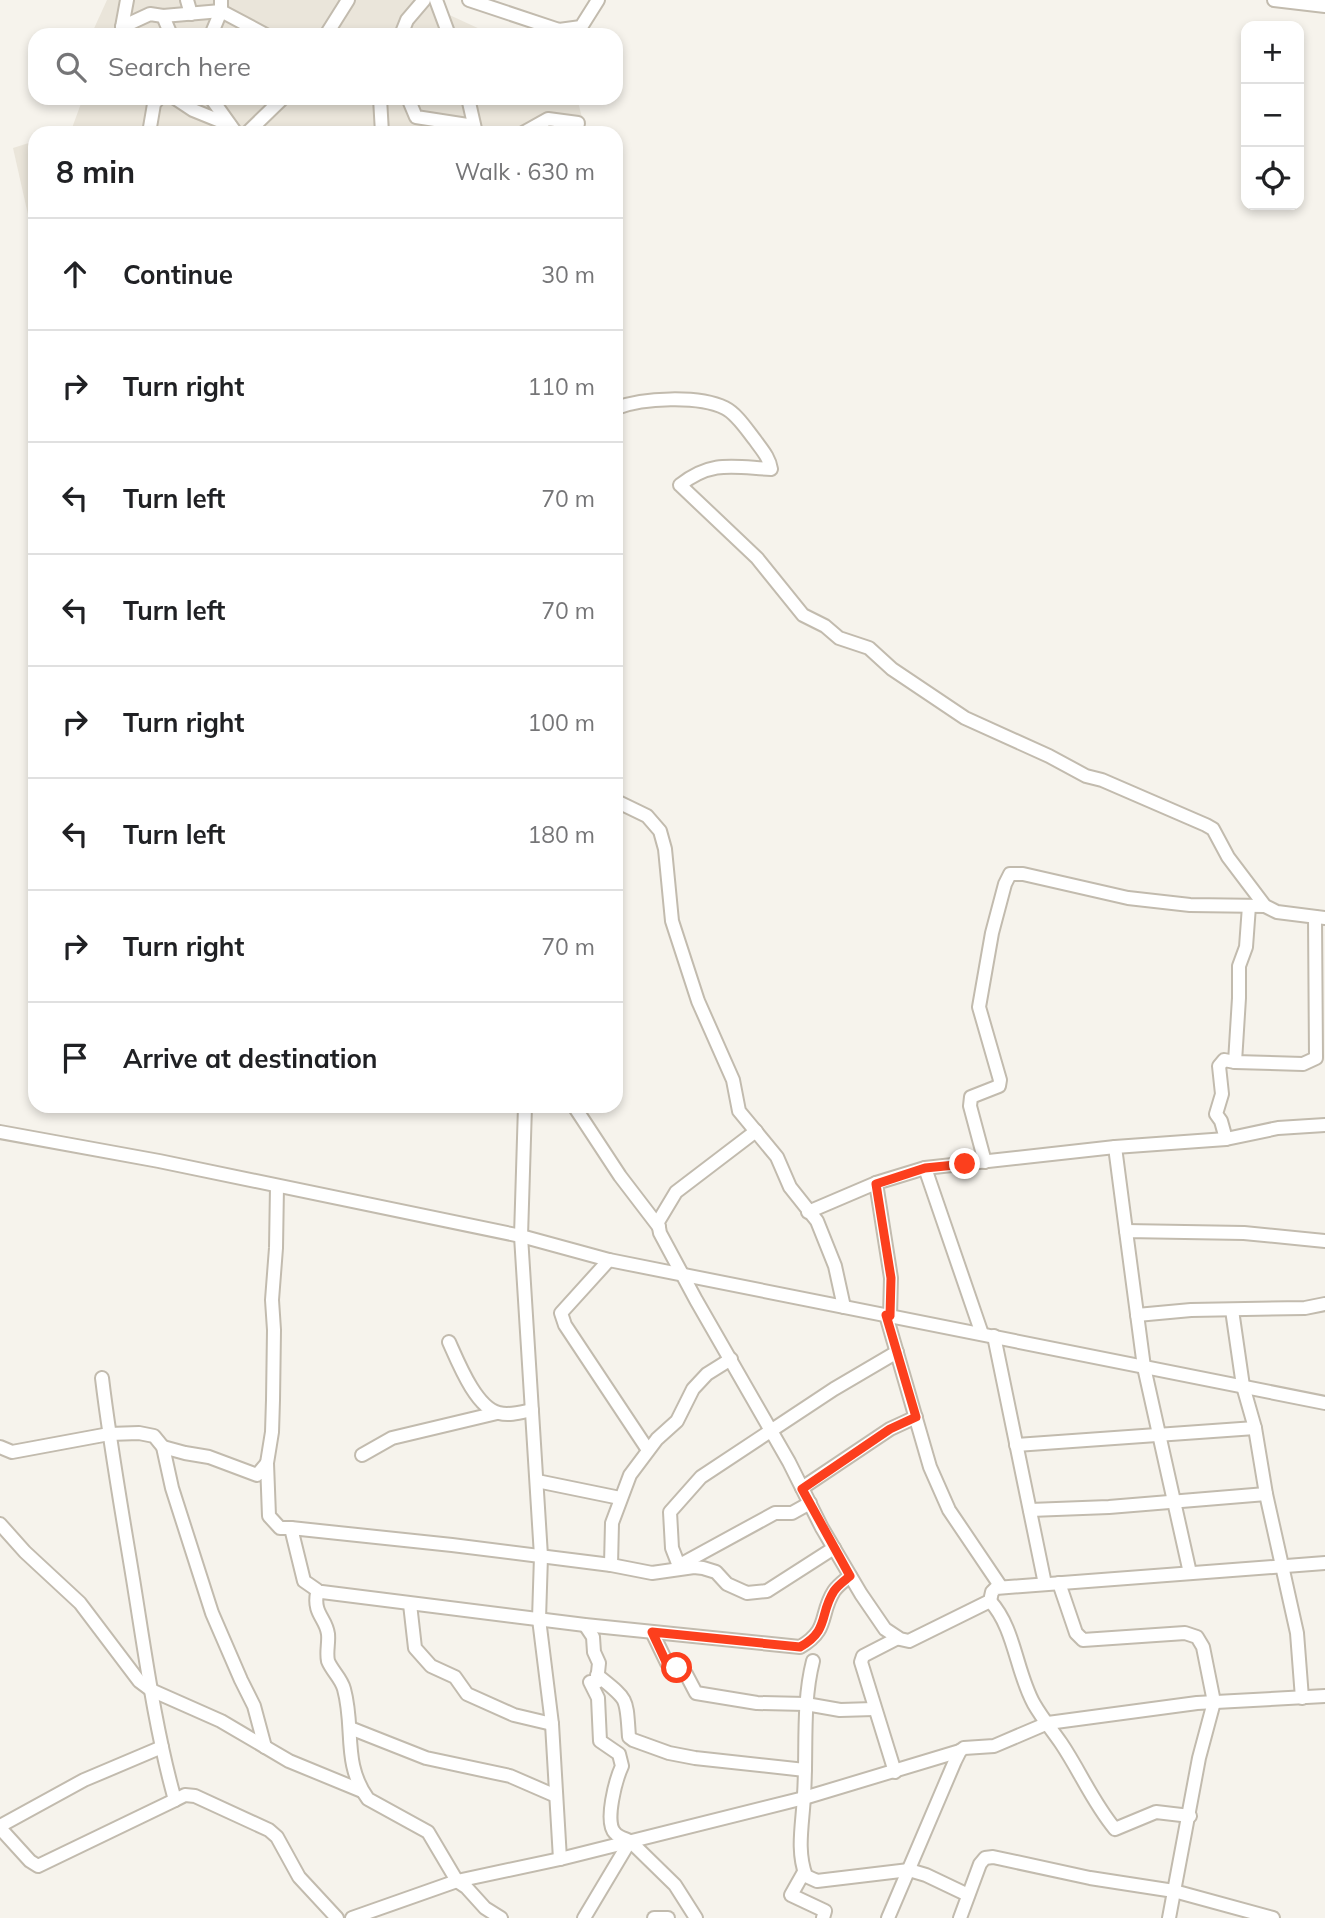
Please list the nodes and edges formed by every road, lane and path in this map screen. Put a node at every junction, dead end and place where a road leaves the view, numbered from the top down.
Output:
1 (127, 0) edge
2 (187, 0) edge
3 (348, 0) edge
4 (424, 0) edge
5 (436, 0) edge
6 (470, 0) edge
7 (598, 0) edge
8 (1274, 0) edge
9 (222, 5) edge
10 (1325, 6) edge
11 (191, 14) junction
12 (163, 16) junction
13 (125, 28) edge
14 (130, 28) edge
15 (168, 28) edge
16 (214, 28) edge
17 (256, 28) edge
18 (330, 28) edge
19 (404, 28) edge
20 (446, 28) edge
21 (553, 28) edge
22 (574, 28) edge
23 (154, 105) edge
24 (186, 105) edge
25 (216, 105) edge
26 (276, 105) edge
27 (380, 105) edge
28 (411, 105) edge
29 (470, 105) edge
30 (150, 126) edge
31 (227, 126) edge
32 (231, 126) edge
33 (254, 126) edge
34 (382, 126) edge
35 (460, 126) edge
36 (474, 126) edge
37 (536, 126) edge
38 (577, 126) edge
39 (623, 406) edge
40 (623, 805) edge
41 (1249, 906) junction
42 (1265, 906) junction
43 (1320, 917) edge
44 (1235, 1062) junction
45 (525, 1113) edge
46 (579, 1113) edge
47 (1325, 1125) edge
48 (756, 1131) junction
49 (0, 1132) edge
50 (1226, 1139) junction
51 (1115, 1147) junction
52 (985, 1162) junction
53 (925, 1168) junction
54 (876, 1184) junction
55 (277, 1186) junction
56 (808, 1212) junction
57 (659, 1227) junction
58 (1126, 1231) junction
59 (522, 1236) junction
60 (1325, 1241) edge
61 (609, 1260) junction
62 (682, 1274) junction
63 (1325, 1304) edge
64 (844, 1307) junction
65 (1232, 1310) junction
66 (888, 1315) junction
67 (1137, 1315) junction
68 (988, 1335) junction
69 (449, 1342) dead end
70 (897, 1352) junction
71 (731, 1359) junction
72 (1144, 1367) junction
73 (102, 1378) dead end
74 (1243, 1386) junction
75 (1325, 1403) edge
76 (532, 1410) junction
77 (497, 1413) junction
78 (916, 1417) junction
79 (1255, 1428) junction
80 (771, 1430) junction
81 (109, 1434) junction
82 (1159, 1435) junction
83 (1016, 1445) junction
84 (0, 1447) edge
85 (163, 1447) junction
86 (648, 1450) junction
87 (362, 1455) dead end
88 (267, 1463) junction
89 (537, 1481) junction
90 (802, 1489) junction
91 (1266, 1494) junction
92 (620, 1498) junction
93 (1174, 1502) junction
94 (810, 1503) junction
95 (1030, 1510) junction
96 (0, 1524) edge
97 (291, 1528) junction
98 (834, 1548) junction
99 (541, 1556) junction
100 (1325, 1563) edge
101 (611, 1565) junction
102 (1283, 1567) junction
103 (674, 1569) junction
104 (1190, 1573) junction
105 (850, 1576) junction
106 (1059, 1583) junction
107 (1045, 1584) junction
108 (1001, 1587) junction
109 (317, 1593) junction
110 (990, 1601) junction
111 (410, 1604) junction
112 (539, 1619) junction
113 (585, 1625) junction
114 (652, 1632) junction
115 (898, 1638) junction
116 (813, 1661) dead end
117 (597, 1675) junction
118 (150, 1690) junction
119 (1325, 1696) edge
120 (1302, 1698) junction
121 (1214, 1702) junction
122 (806, 1704) junction
123 (874, 1709) junction
124 (1048, 1723) junction
125 (552, 1724) junction
126 (350, 1728) junction
127 (162, 1747) junction
128 (265, 1747) junction
129 (960, 1751) junction
130 (805, 1770) junction
131 (895, 1772) junction
132 (362, 1791) junction
133 (556, 1796) junction
134 (804, 1798) junction
135 (175, 1800) junction
136 (1190, 1816) junction
137 (0, 1827) edge
138 (630, 1841) junction
139 (560, 1859) junction
140 (909, 1870) junction
141 (804, 1872) junction
142 (457, 1881) junction
143 (1174, 1891) junction
144 (968, 1895) junction
145 (337, 1918) edge
146 (352, 1918) edge
147 (501, 1918) edge
148 (584, 1918) edge
149 (654, 1918) edge
150 (668, 1918) edge
151 (696, 1918) edge
152 (823, 1918) edge
153 (888, 1918) edge
154 (960, 1918) edge
155 (1169, 1918) edge
156 (1273, 1918) edge

1 - 13 street
2 - 11 street
3 - 18 street
4 - 19 street
5 - 20 street
6 - 21 street
7 - 22 street
8 - 10 street
9 - 11 street
9 - 16 street
9 - 17 street
11 - 12 street
12 - 14 street
12 - 15 street
23 - 30 street
24 - 31 street
25 - 32 street
26 - 33 street
27 - 34 street
28 - 35 street
29 - 36 street
37 - 38 street
39 - 42 street
40 - 48 street
41 - 42 street
41 - 44 street
41 - 52 street
42 - 43 street
43 - 44 street
44 - 50 street
45 - 59 street
46 - 57 street
47 - 50 street
48 - 56 street
48 - 57 street
49 - 55 street
50 - 51 street
51 - 52 street
51 - 58 street
52 - 53 street
53 - 54 street
53 - 68 street
54 - 56 street
54 - 66 street
55 - 59 street
55 - 88 street
56 - 64 street
57 - 62 street
58 - 60 street
58 - 67 street
59 - 61 street
59 - 76 street
61 - 62 street
61 - 86 street
62 - 64 street
62 - 71 street
63 - 65 street
64 - 66 street
65 - 67 street
65 - 74 street
66 - 68 street
66 - 70 street
67 - 72 street
68 - 72 street
68 - 83 street
69 - 77 street
70 - 78 street
70 - 80 street
71 - 80 street
71 - 86 street
72 - 74 street
72 - 82 street
73 - 81 street
74 - 75 street
74 - 79 street
76 - 77 street
76 - 89 street
77 - 87 street
78 - 90 street
78 - 108 street
79 - 82 street
79 - 91 street
80 - 90 street
80 - 103 street
81 - 84 street
81 - 85 street
81 - 118 street
82 - 83 street
82 - 93 street
83 - 95 street
85 - 88 street
85 - 128 street
86 - 92 street
88 - 97 street
89 - 92 street
89 - 99 street
90 - 94 street
91 - 93 street
91 - 102 street
92 - 101 street
93 - 95 street
93 - 104 street
94 - 98 street
94 - 103 street
95 - 107 street
96 - 118 street
97 - 99 street
97 - 109 street
98 - 103 street
98 - 105 street
99 - 101 street
99 - 112 street
100 - 102 street
101 - 103 street
102 - 104 street
102 - 120 street
104 - 106 street
105 - 114 street
105 - 115 street
106 - 107 street
106 - 121 street
107 - 108 street
108 - 110 street
109 - 111 street
109 - 126 street
110 - 115 street
110 - 124 street
111 - 112 street
111 - 125 street
112 - 113 street
112 - 125 street
113 - 114 street
113 - 117 street
114 - 122 street
115 - 123 street
116 - 122 street
117 - 130 street
117 - 138 street
118 - 127 street
118 - 128 street
119 - 120 street
120 - 121 street
121 - 124 street
121 - 136 street
122 - 123 street
122 - 130 street
123 - 131 street
124 - 129 street
124 - 136 street
125 - 133 street
126 - 132 street
126 - 133 street
127 - 135 street
127 - 137 street
128 - 132 street
129 - 131 street
129 - 140 street
130 - 134 street
131 - 134 street
132 - 142 street
133 - 139 street
134 - 138 street
134 - 141 street
135 - 137 street
135 - 145 street
136 - 143 street
138 - 139 street
138 - 148 street
138 - 151 street
139 - 142 street
140 - 141 street
140 - 144 street
140 - 153 street
141 - 152 street
142 - 146 street
142 - 147 street
143 - 144 street
143 - 155 street
143 - 156 street
144 - 154 street
149 - 150 street

